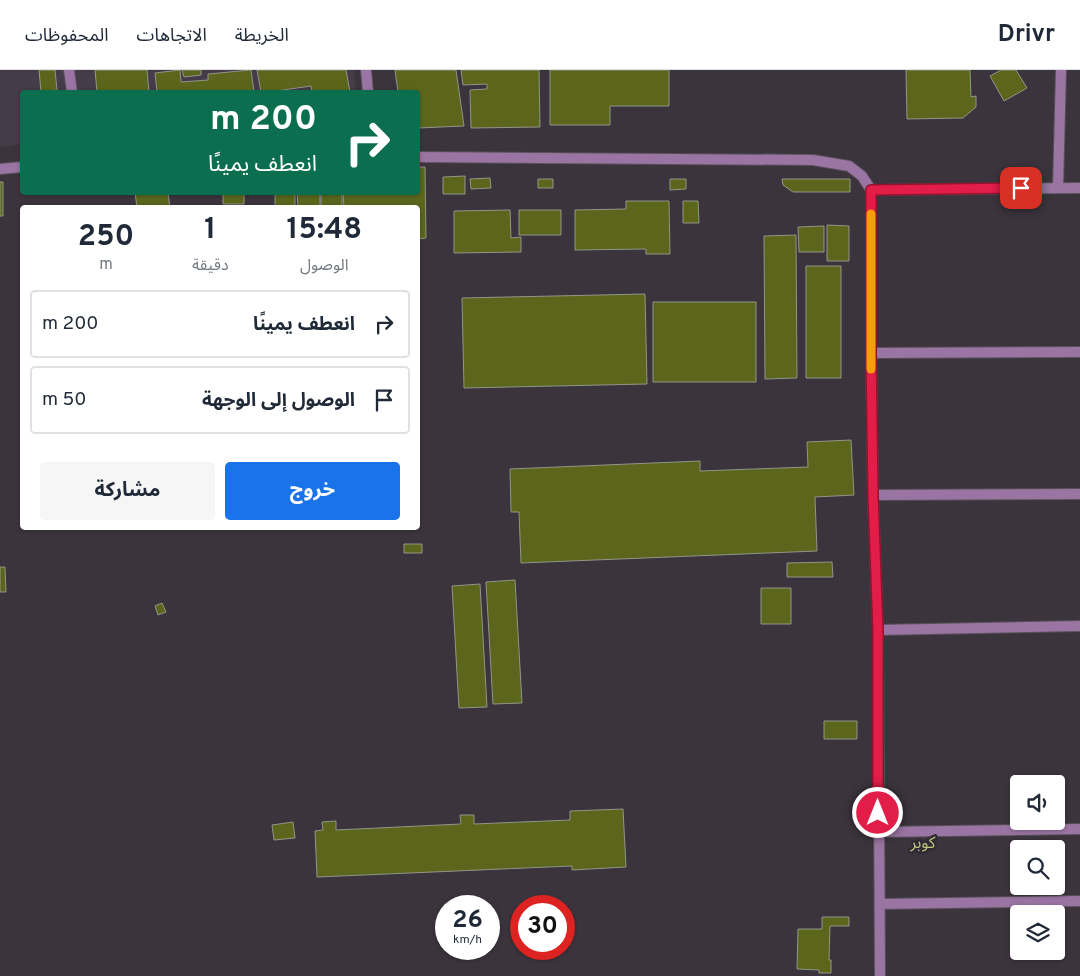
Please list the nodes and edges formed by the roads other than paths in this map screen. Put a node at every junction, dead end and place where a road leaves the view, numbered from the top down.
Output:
1 (69, 70) edge
2 (366, 70) edge
3 (1060, 70) edge
4 (72, 90) edge
5 (368, 90) edge
6 (420, 158) edge
7 (20, 167) edge
8 (0, 169) edge
9 (1058, 188) junction
10 (1080, 188) edge
11 (871, 190) junction
12 (1080, 352) edge
13 (871, 353) junction
14 (1080, 494) edge
15 (873, 495) junction
16 (1080, 626) edge
17 (878, 630) junction
18 (1080, 829) edge
19 (878, 832) junction
20 (1080, 902) edge
21 (880, 904) junction
22 (880, 976) edge

1 - 4 street
2 - 5 street
3 - 9 street
6 - 11 street
7 - 8 street
9 - 10 street
9 - 11 street
11 - 13 street
12 - 13 street
13 - 15 street
14 - 15 street
15 - 17 street
16 - 17 street
17 - 19 street
18 - 19 street
19 - 21 street
20 - 21 street
21 - 22 street

